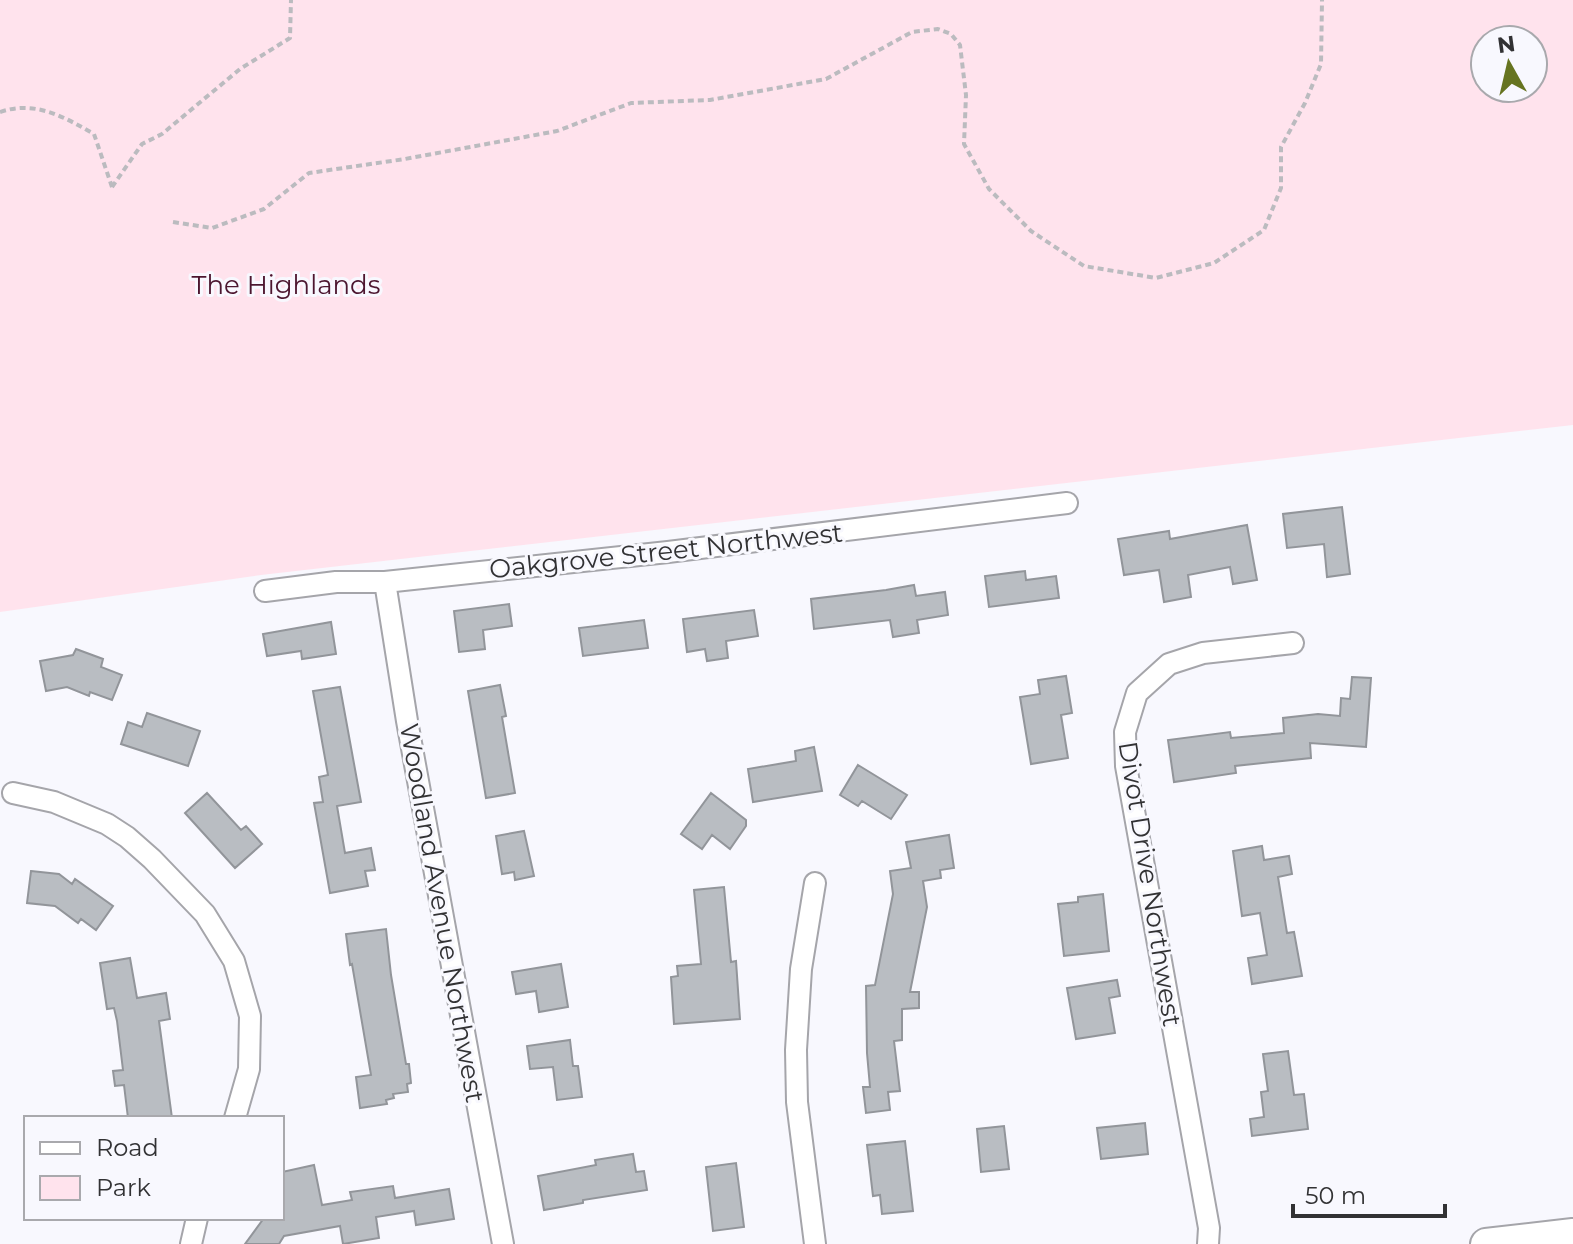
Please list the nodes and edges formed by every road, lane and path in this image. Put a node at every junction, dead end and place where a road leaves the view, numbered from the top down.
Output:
1 (291, 0) edge
2 (1322, 0) edge
3 (0, 112) edge
4 (173, 222) dead end
5 (1067, 503) dead end
6 (385, 582) junction
7 (265, 591) dead end
8 (1293, 643) dead end
9 (13, 793) dead end
10 (815, 883) dead end
11 (236, 1116) edge
12 (197, 1220) edge
13 (1573, 1234) edge
14 (191, 1244) edge
15 (503, 1244) edge
16 (815, 1244) edge
17 (1208, 1244) edge
18 (1486, 1244) edge

1 - 3 path
2 - 4 path
5 - 6 street, Oakgrove Street Northwest
6 - 7 street, Oakgrove Street Northwest
6 - 15 street, Woodland Avenue Northwest
8 - 17 street, Divot Drive Northwest
9 - 11 street
10 - 16 street
12 - 14 street
13 - 18 main road

